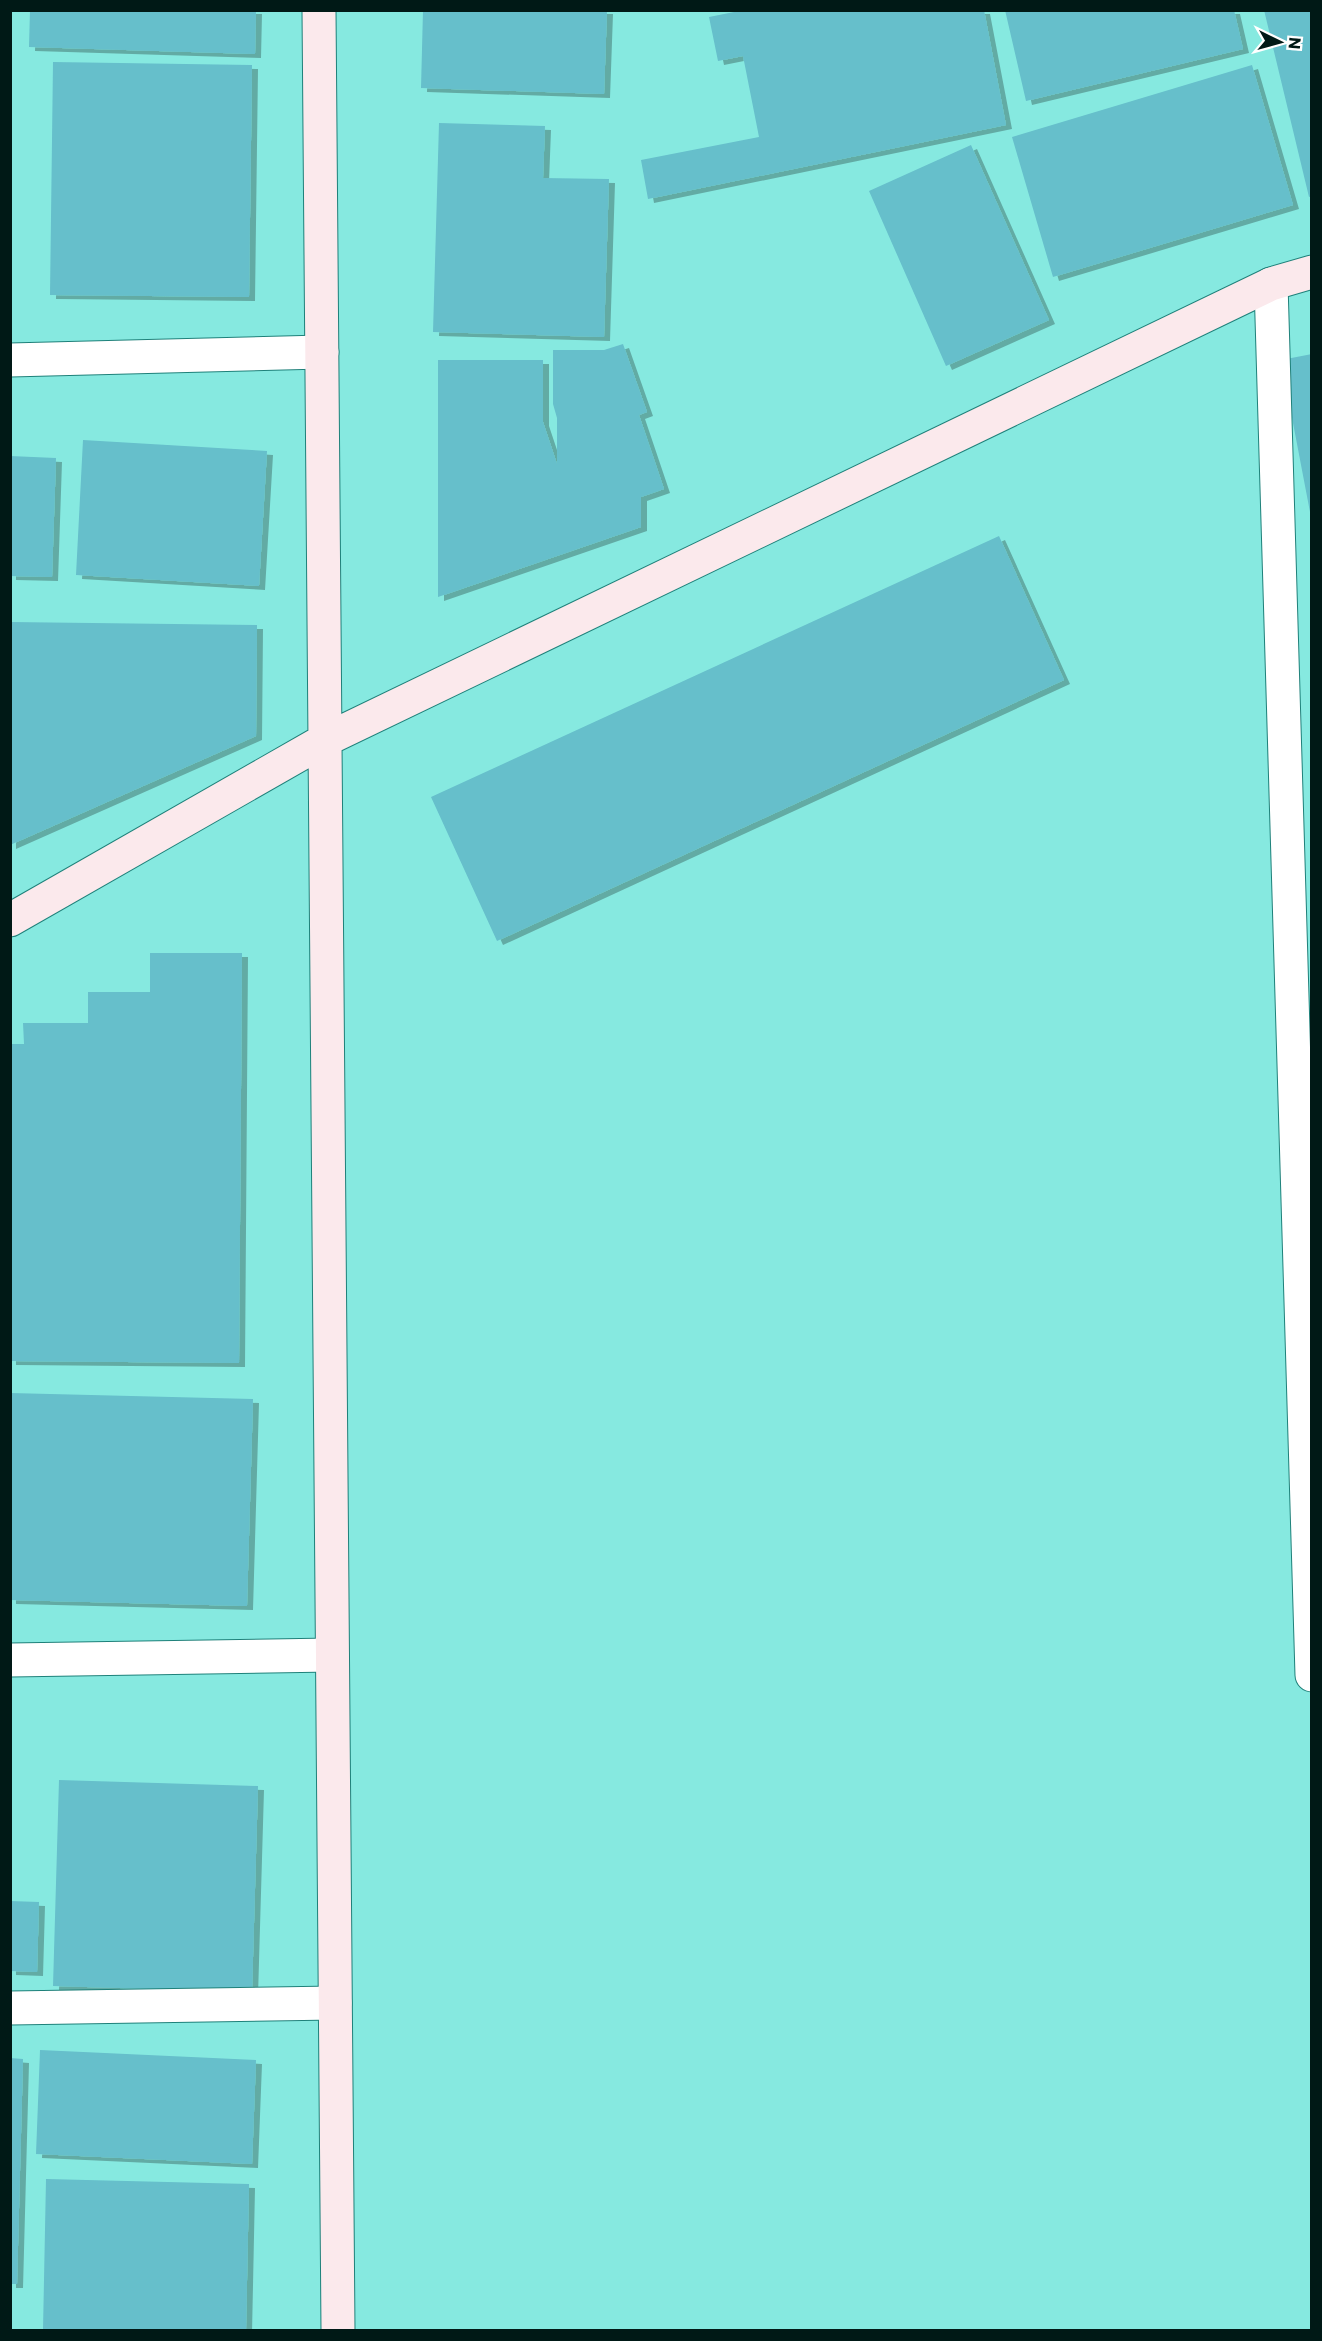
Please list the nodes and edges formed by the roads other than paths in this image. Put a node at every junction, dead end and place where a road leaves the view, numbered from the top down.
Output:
1 (319, 10) edge
2 (1311, 272) edge
3 (1271, 284) junction
4 (322, 352) junction
5 (10, 360) edge
6 (325, 740) junction
7 (1299, 816) edge
8 (10, 920) edge
9 (332, 1655) junction
10 (10, 1660) edge
11 (1311, 1675) edge
12 (335, 2003) junction
13 (10, 2008) edge
14 (338, 2331) edge

1 - 4 street
2 - 3 street
3 - 6 street
3 - 7 street
4 - 5 street
4 - 6 street
6 - 8 street
6 - 9 street
7 - 11 street
9 - 10 street
9 - 12 street
12 - 13 street
12 - 14 street

